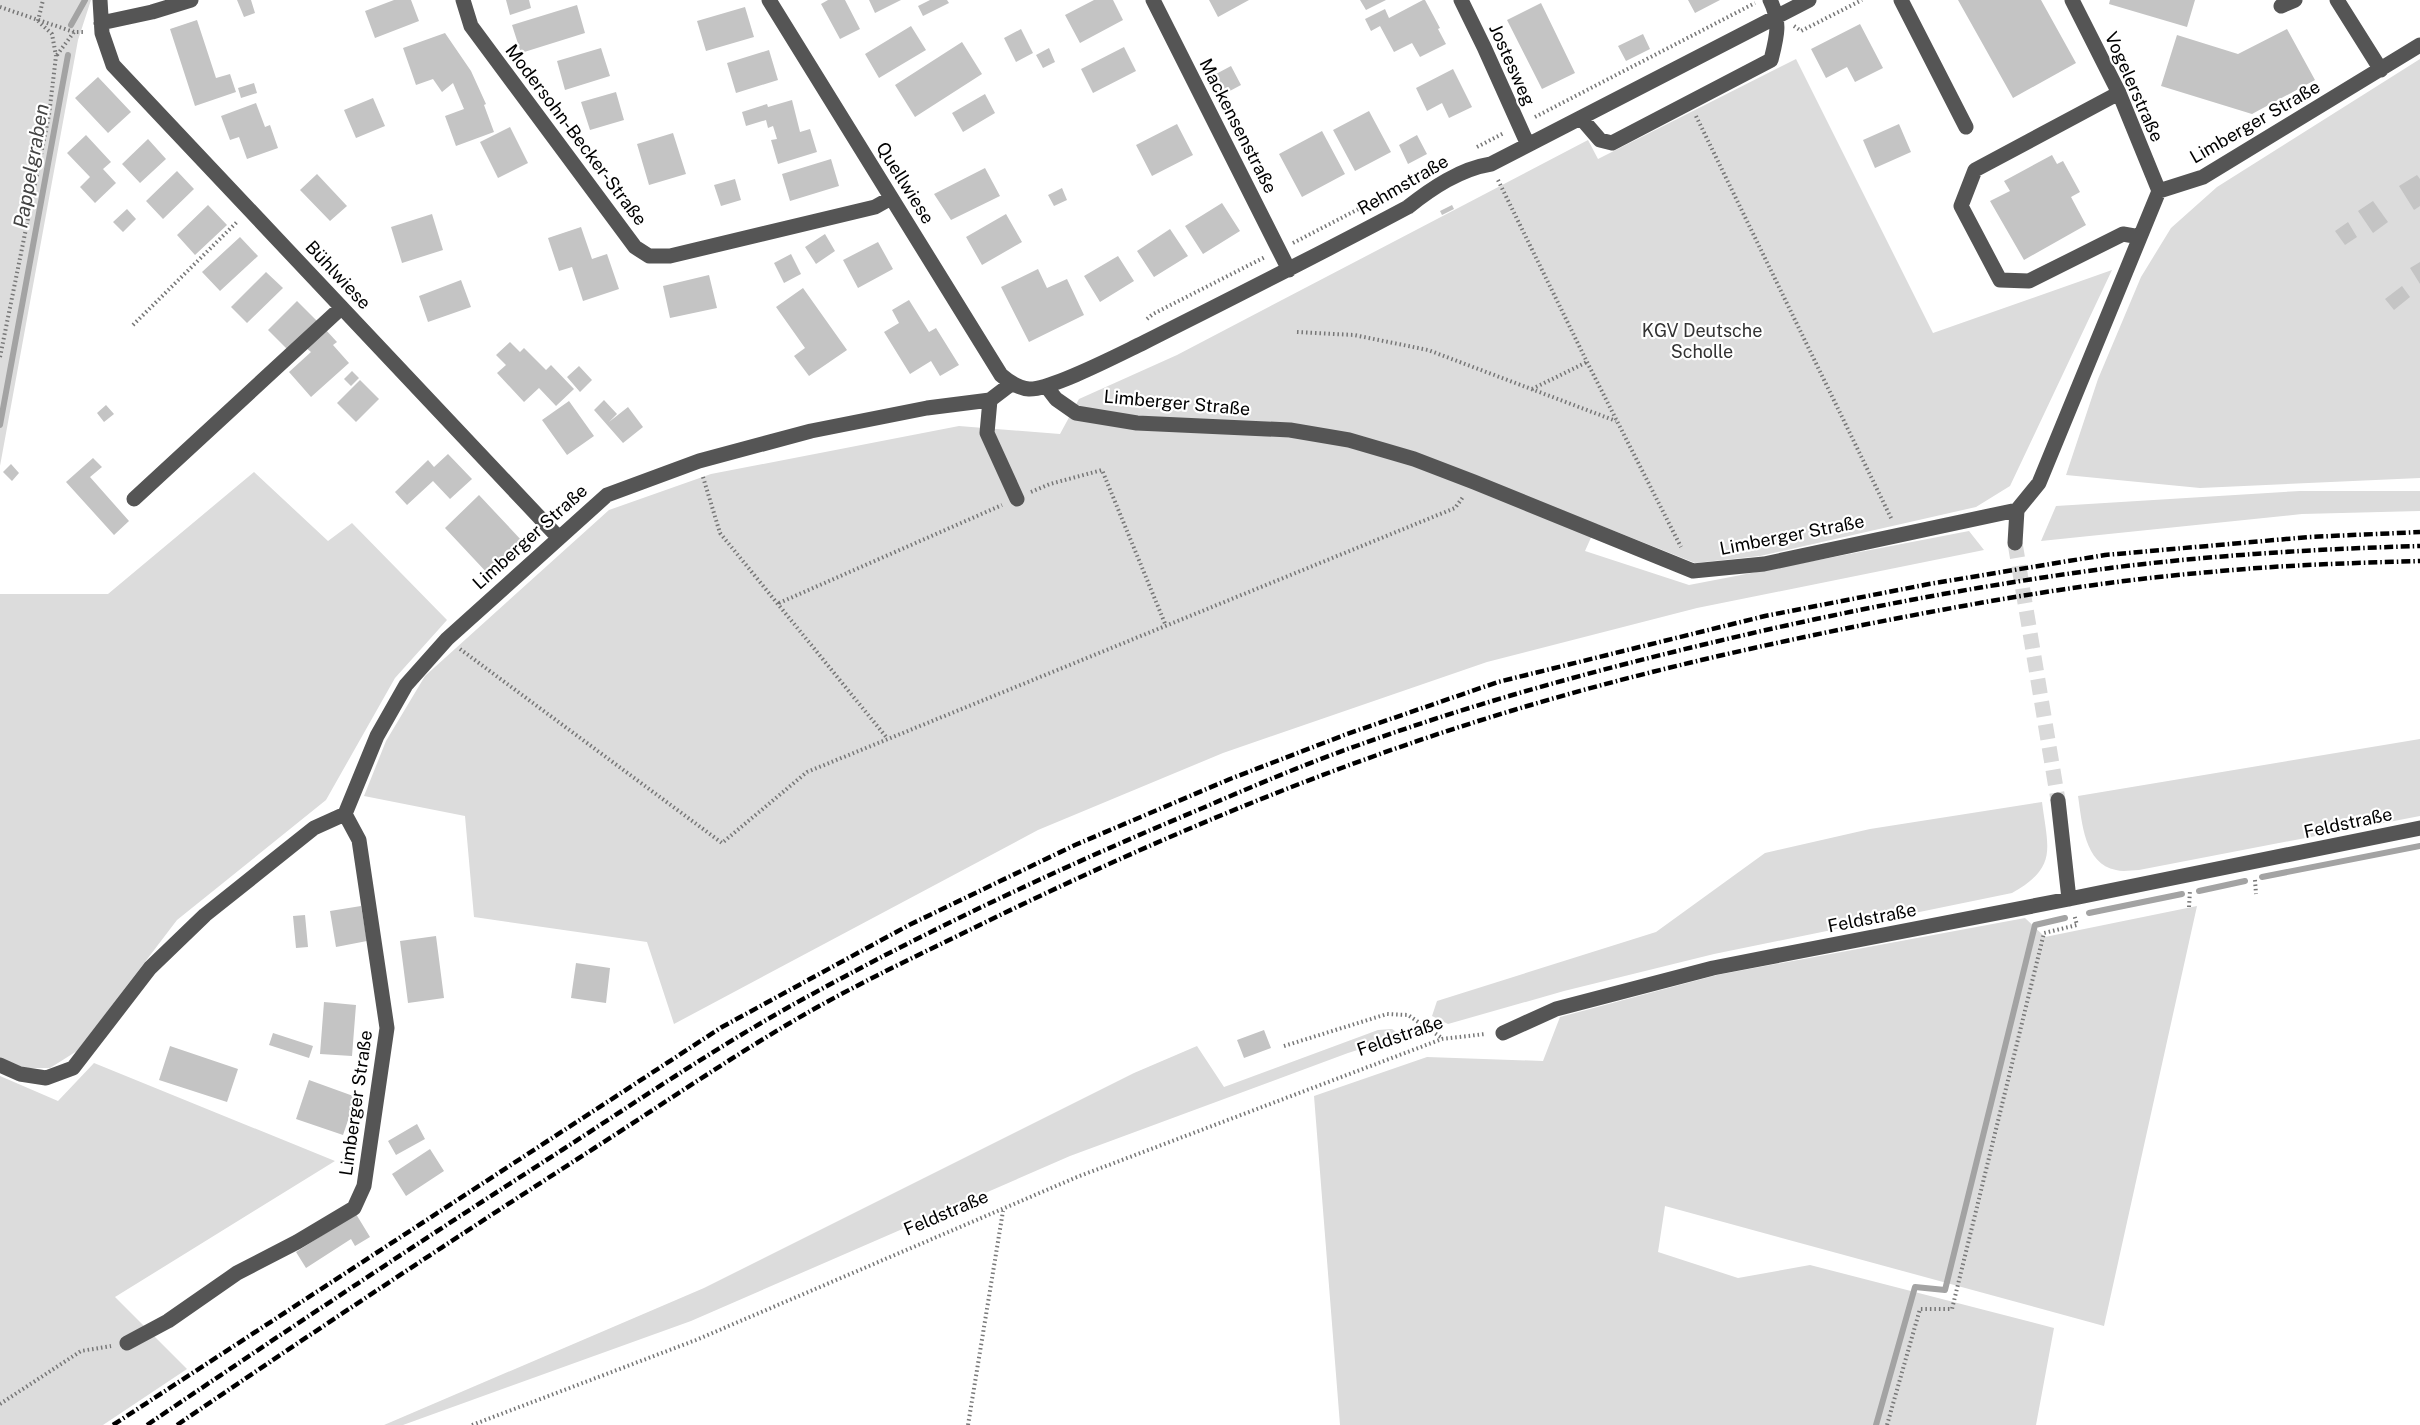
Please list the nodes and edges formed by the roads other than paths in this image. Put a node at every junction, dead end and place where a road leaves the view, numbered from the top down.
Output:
1 (100, 0) edge
2 (191, 0) edge
3 (463, 0) edge
4 (769, 0) edge
5 (1153, 0) edge
6 (1461, 0) edge
7 (1770, 0) edge
8 (1809, 0) edge
9 (1901, 0) edge
10 (2072, 0) edge
11 (2337, 0) edge
12 (1778, 16) junction
13 (101, 28) junction
14 (2420, 45) edge
15 (2380, 70) junction
16 (2119, 93) junction
17 (1581, 118) junction
18 (1966, 127) dead end
19 (1527, 146) junction
20 (2159, 191) junction
21 (891, 198) junction
22 (2139, 237) junction
23 (1289, 270) junction
24 (341, 308) junction
25 (1011, 384) junction
26 (1046, 386) junction
27 (990, 400) junction
28 (134, 498) dead end
29 (1017, 499) road end
30 (2017, 510) junction
31 (558, 537) junction
32 (2015, 543) tunnel mouth
33 (2058, 800) tunnel mouth
34 (345, 814) junction
35 (2420, 828) edge
36 (2069, 899) junction
37 (1503, 1033) road end
38 (0, 1065) edge
39 (127, 1343) road end

1 - 13 street, Bühlwiese
2 - 13 street
3 - 21 street, Modersohn-Becker-Straße
4 - 21 street, Quellwiese
5 - 23 street, Mackensenstraße
6 - 19 street, Jostesweg
7 - 12 street
8 - 12 street, Rehmstraße
9 - 18 street
10 - 16 street, Vogelerstraße
11 - 15 street
12 - 17 street, Rehmstraße
12 - 17 street
13 - 24 street, Bühlwiese
14 - 15 street, Limberger Straße
15 - 20 street, Limberger Straße
16 - 20 street, Vogelerstraße
16 - 22 street
17 - 19 street, Rehmstraße
19 - 23 street, Rehmstraße
20 - 22 street
21 - 25 street, Quellwiese
22 - 30 street
23 - 26 street, Rehmstraße
24 - 28 street
24 - 31 street, Bühlwiese
25 - 26 street
25 - 27 street
26 - 30 street, Limberger Straße
27 - 29 street
27 - 31 street, Limberger Straße
30 - 32 street
31 - 34 street, Limberger Straße
33 - 36 street
34 - 38 street
34 - 39 street, Limberger Straße
35 - 36 street, Feldstraße
36 - 37 street, Feldstraße

